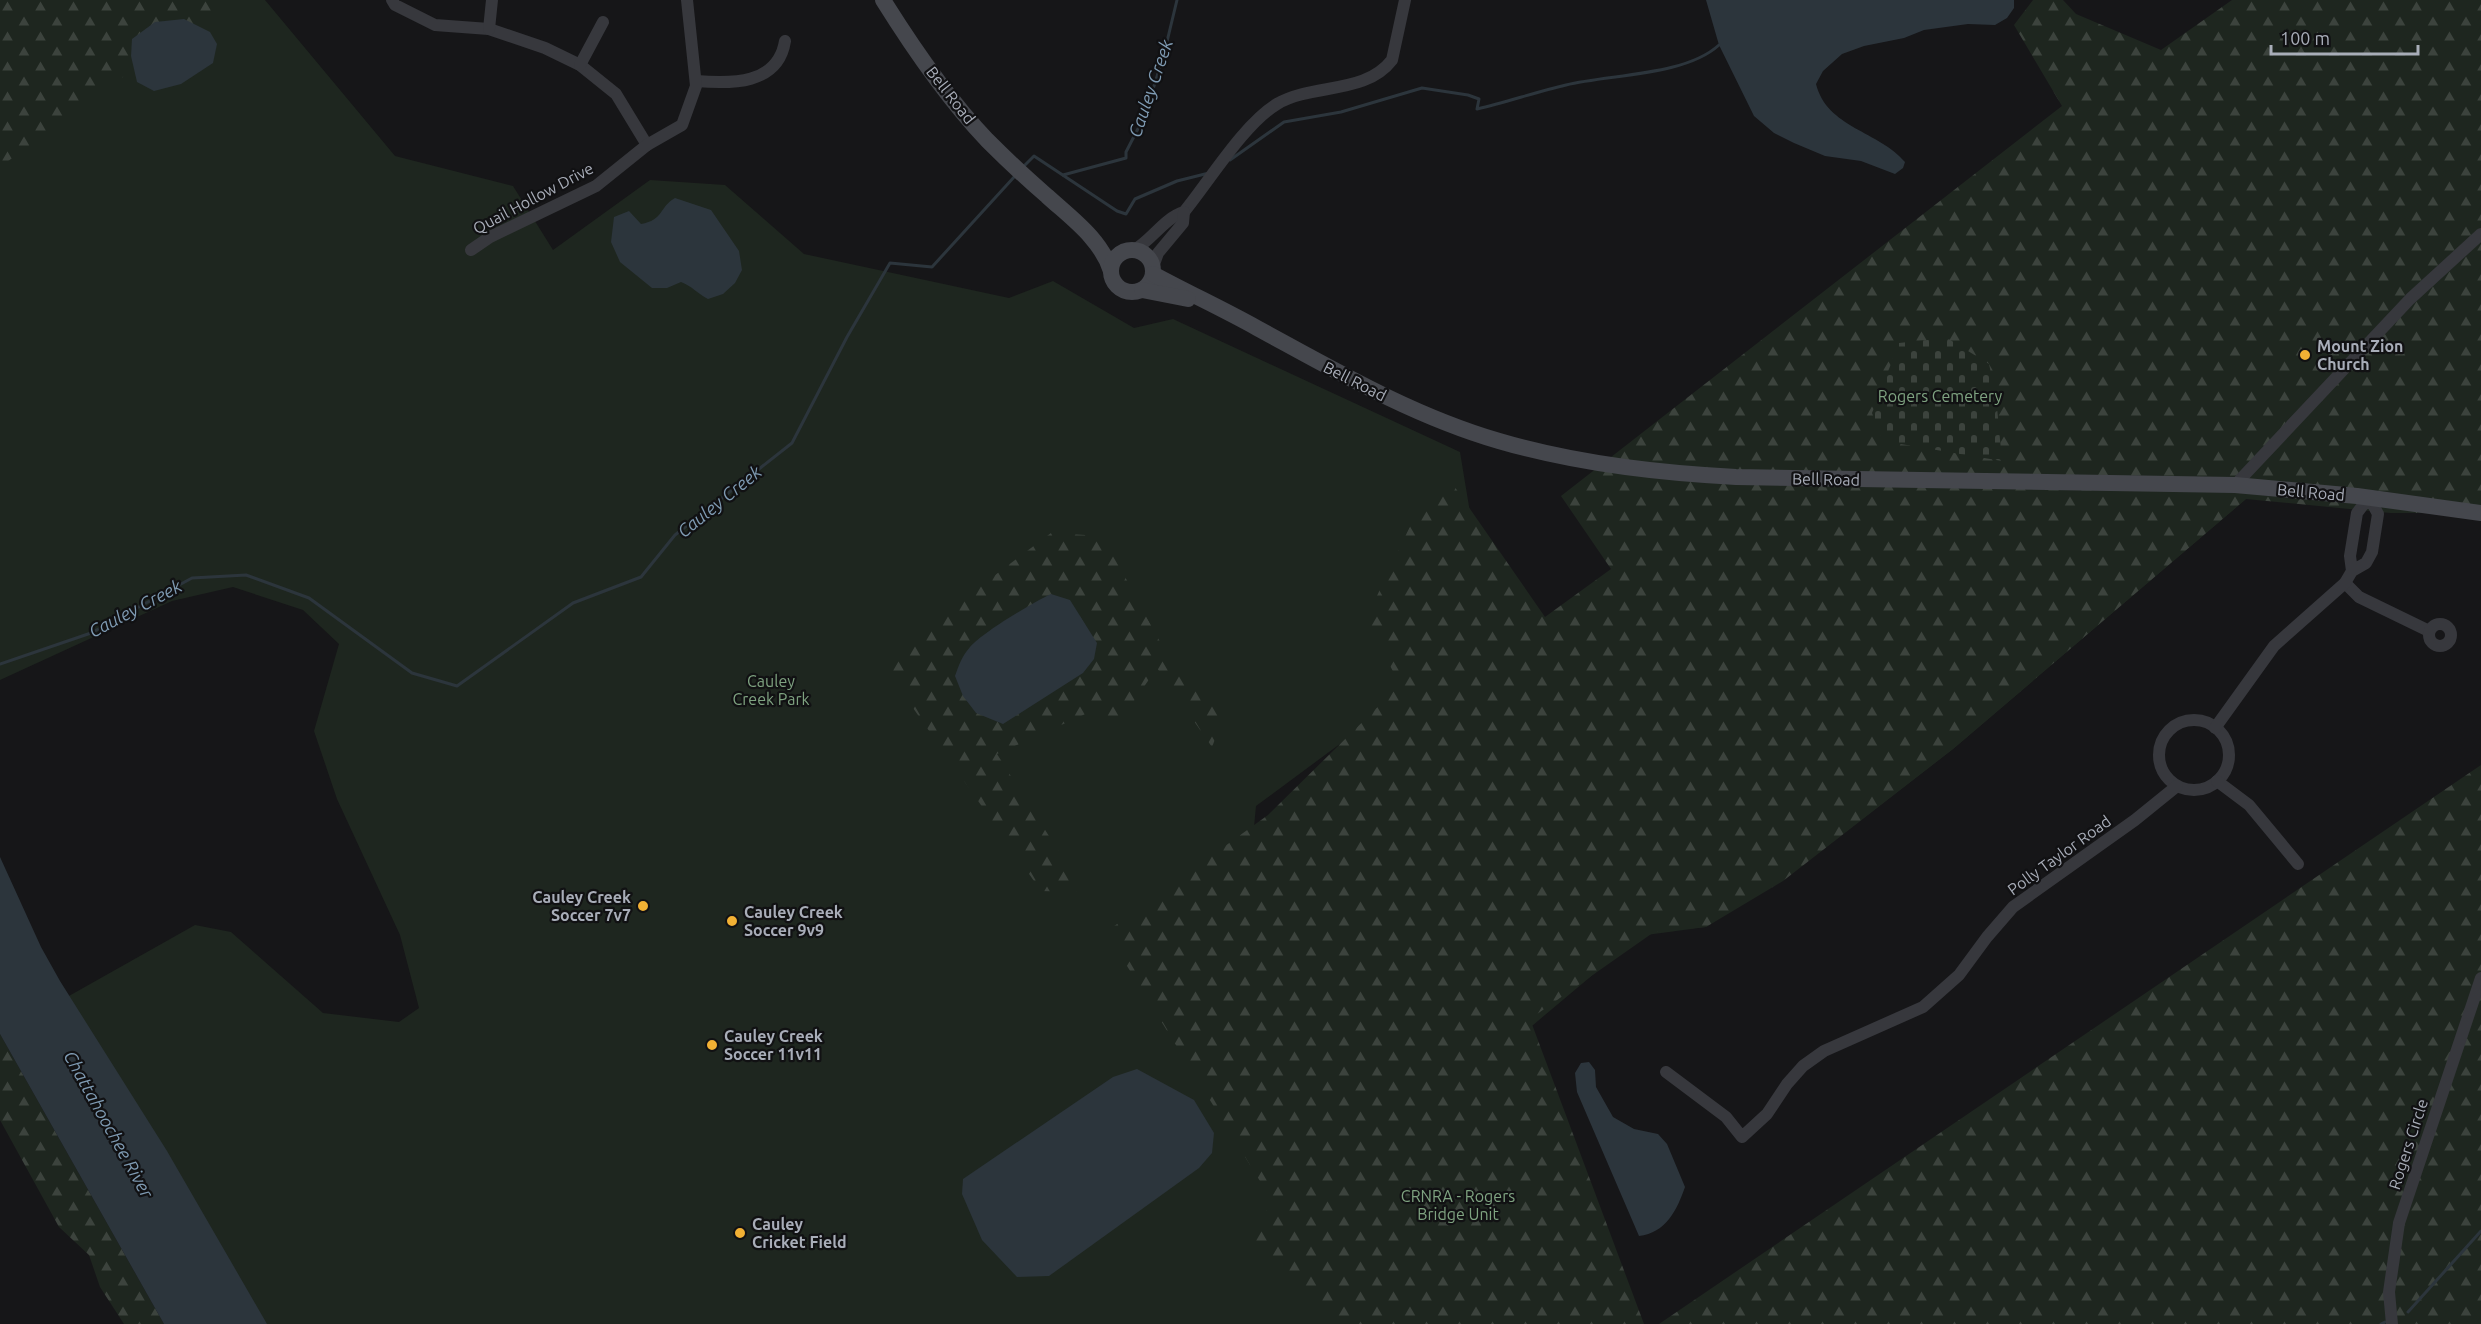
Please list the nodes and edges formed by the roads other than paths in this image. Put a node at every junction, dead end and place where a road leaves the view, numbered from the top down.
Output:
1 (392, 0) edge
2 (492, 0) edge
3 (687, 0) edge
4 (883, 0) edge
5 (1405, 0) edge
6 (603, 22) dead end
7 (489, 29) junction
8 (785, 41) dead end
9 (580, 64) junction
10 (696, 81) junction
11 (647, 145) junction
12 (1184, 212) junction
13 (1084, 228) junction
14 (2481, 234) edge
15 (471, 250) dead end
16 (1131, 250) junction
17 (1111, 271) junction
18 (1153, 271) junction
19 (1142, 290) junction
20 (1204, 302) junction
21 (2235, 485) junction
22 (2369, 497) junction
23 (2481, 513) edge
24 (2354, 537) junction
25 (2374, 540) junction
26 (2352, 571) junction
27 (2345, 582) junction
28 (2429, 631) dead end
29 (2215, 728) junction
30 (2217, 781) junction
31 (2177, 786) junction
32 (2298, 864) dead end
33 (2481, 978) edge
34 (1666, 1072) dead end
35 (2392, 1324) edge

1 - 7 street
2 - 7 street
3 - 10 street, Quail Hollow Drive
4 - 13 street, Bell Road
5 - 12 street
6 - 9 street
7 - 9 street
8 - 10 street
9 - 11 street
10 - 11 street, Quail Hollow Drive
11 - 15 street, Quail Hollow Drive
12 - 16 street
12 - 18 street
13 - 16 street, Bell Road
13 - 17 street, Bell Road
14 - 21 street
16 - 17 street
16 - 18 street, Bell Road
17 - 19 street, Bell Road
18 - 19 street
18 - 20 street, Bell Road
19 - 20 street, Bell Road
20 - 21 street, Bell Road
21 - 22 street, Bell Road
22 - 23 street, Bell Road
22 - 24 street
22 - 25 street
24 - 25 street
24 - 26 street
25 - 26 street
26 - 27 street
27 - 28 street
27 - 29 street
29 - 30 street
29 - 31 street
30 - 31 street
30 - 32 street
31 - 34 street, Polly Taylor Road
33 - 35 street, Rogers Circle

